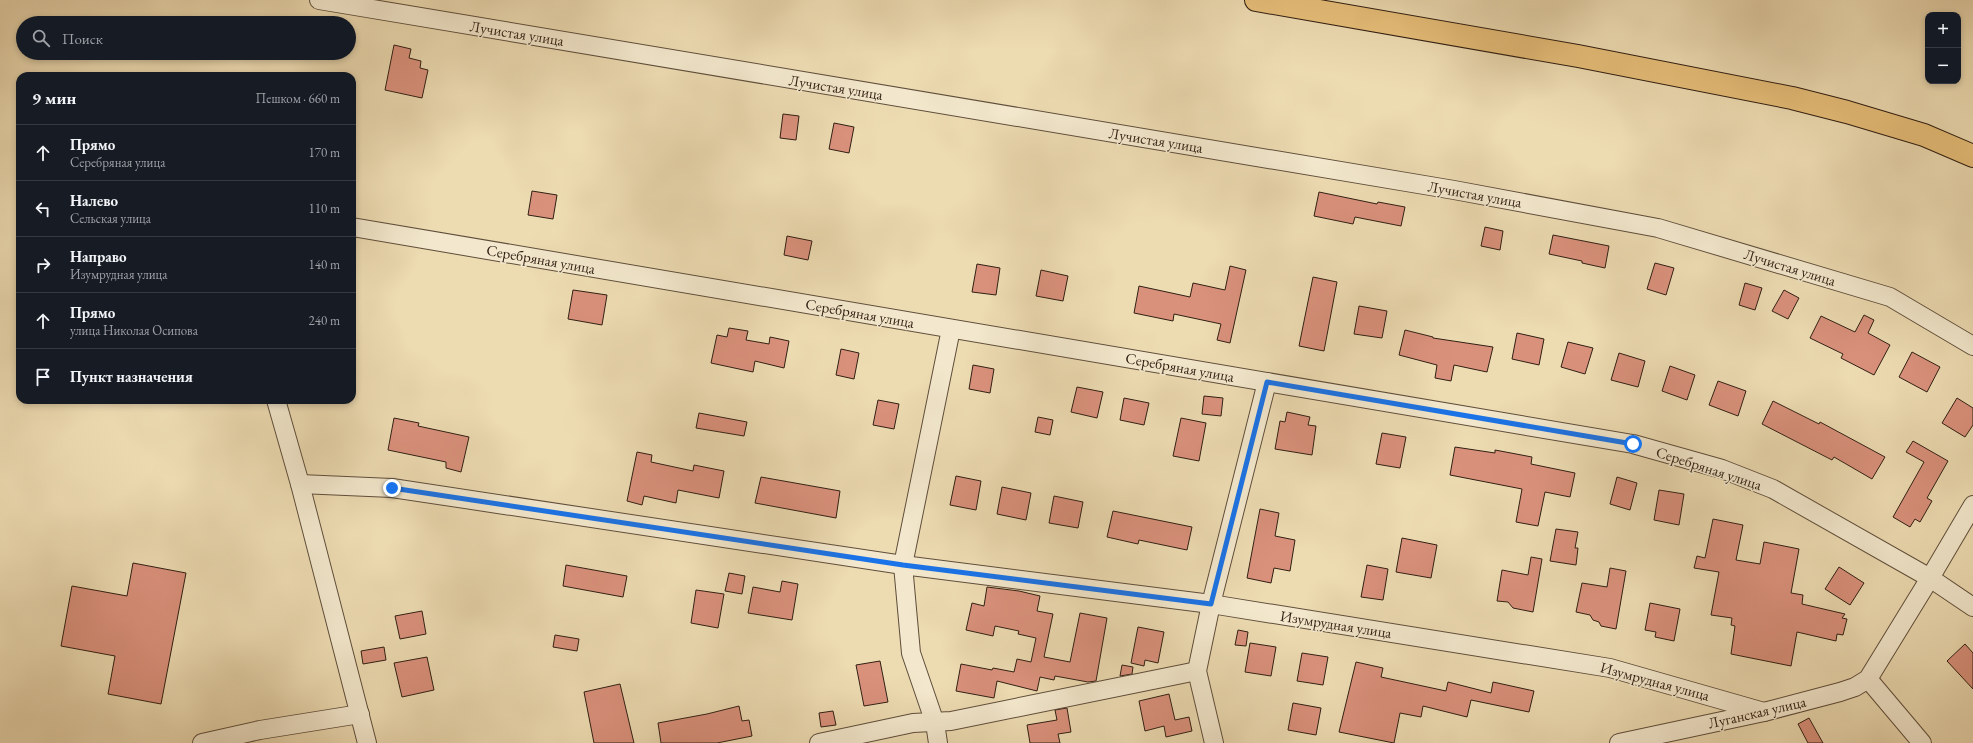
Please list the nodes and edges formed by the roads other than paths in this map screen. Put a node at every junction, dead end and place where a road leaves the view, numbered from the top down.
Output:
1 (319, 0) edge
2 (1256, 0) edge
3 (1973, 156) edge
4 (356, 228) edge
5 (951, 329) junction
6 (1973, 346) edge
7 (1267, 382) junction
8 (277, 404) edge
9 (300, 484) junction
10 (1973, 505) edge
11 (903, 565) junction
12 (1930, 578) junction
13 (1211, 604) junction
14 (1973, 607) edge
15 (1197, 671) junction
16 (1868, 678) junction
17 (1764, 712) junction
18 (360, 714) junction
19 (935, 723) junction
20 (202, 743) edge
21 (366, 743) edge
22 (819, 743) edge
23 (938, 743) edge
24 (1214, 743) edge
25 (1619, 743) edge
26 (1922, 743) edge

1 - 6 street, Лучистая улица
2 - 3 main road
4 - 5 street, Серебряная улица
5 - 7 street, Серебряная улица
5 - 11 street
7 - 12 street, Серебряная улица
7 - 13 street
8 - 9 street
9 - 11 street, Изумрудная улица
9 - 18 street
10 - 12 street
11 - 13 street, Изумрудная улица
11 - 19 street
12 - 14 street, Серебряная улица
12 - 16 street
13 - 15 street
13 - 17 street, Изумрудная улица
15 - 19 street
15 - 24 street
16 - 17 street, Луганская улица
16 - 26 street
17 - 25 street, Луганская улица
18 - 20 street
18 - 21 street
19 - 22 street
19 - 23 street

